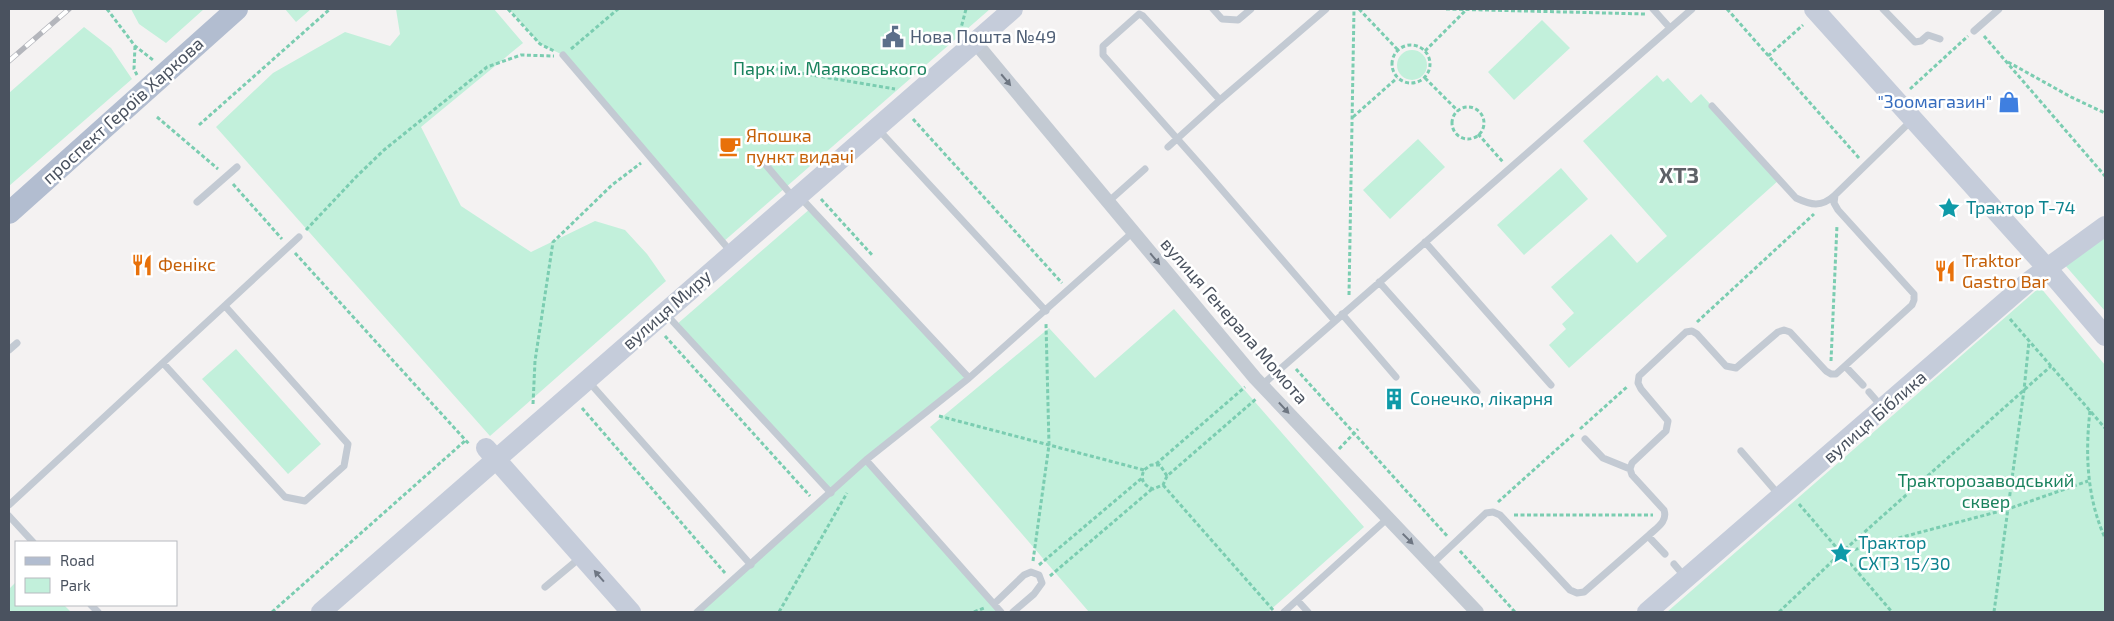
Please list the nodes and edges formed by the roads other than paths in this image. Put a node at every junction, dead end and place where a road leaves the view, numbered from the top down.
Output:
1 (237, 9) edge
2 (1014, 9) edge
3 (1213, 9) edge
4 (1251, 9) edge
5 (1326, 9) edge
6 (1692, 9) edge
7 (1883, 9) edge
8 (1999, 9) edge
9 (1655, 11) edge
10 (1808, 17) edge
11 (1670, 28) junction
12 (1975, 29) road end
13 (967, 39) junction
14 (1940, 39) dead end
15 (563, 55) road end
16 (1220, 100) junction
17 (1712, 106) dead end
18 (1912, 120) junction
19 (877, 128) junction
20 (1178, 138) junction
21 (1168, 147) dead end
22 (760, 158) dead end
23 (237, 167) dead end
24 (1145, 169) dead end
25 (1834, 195) junction
26 (797, 198) junction
27 (197, 202) dead end
28 (1108, 202) junction
29 (9, 213) edge
30 (2105, 226) edge
31 (1133, 232) junction
32 (298, 237) road end
33 (1425, 242) junction
34 (733, 254) junction
35 (2046, 267) junction
36 (1379, 282) junction
37 (225, 306) junction
38 (1046, 311) junction
39 (665, 313) junction
40 (1342, 314) junction
41 (1335, 320) junction
42 (2105, 336) edge
43 (17, 343) dead end
44 (9, 350) edge
45 (163, 363) junction
46 (1845, 366) junction
47 (1396, 377) dead end
48 (969, 378) junction
49 (588, 380) junction
50 (1261, 384) junction
51 (1551, 385) dead end
52 (1863, 385) dead end
53 (1478, 392) dead end
54 (1869, 392) dead end
55 (1884, 409) junction
56 (1585, 439) dead end
57 (1742, 451) dead end
58 (485, 452) junction
59 (866, 460) junction
60 (1630, 469) junction
61 (831, 493) junction
62 (1784, 494) junction
63 (9, 505) edge
64 (9, 516) edge
65 (1388, 518) junction
66 (1648, 536) junction
67 (32, 541) edge
68 (1665, 554) dead end
69 (582, 556) junction
70 (1432, 564) junction
71 (751, 565) junction
72 (545, 587) dead end
73 (1298, 600) junction
74 (994, 604) junction
75 (321, 612) edge
76 (631, 612) edge
77 (697, 612) edge
78 (1002, 612) edge
79 (1013, 612) edge
80 (1284, 612) edge
81 (1308, 612) edge
82 (1476, 612) edge
83 (1647, 612) edge

1 - 29 main road, проспект Героїв Харкова
2 - 13 street, вулиця Миру
3 - 4 lane
5 - 16 lane
6 - 11 lane
7 - 14 lane
8 - 12 lane
9 - 11 lane
10 - 18 street
11 - 33 lane
13 - 19 street, вулиця Миру
13 -> 28 street, вулиця Генерала Момота
15 - 34 lane
16 - 20 lane
16 - 20 lane
17 - 25 lane
18 - 25 lane
18 - 35 street
19 - 26 street, вулиця Миру
19 - 38 lane
20 - 21 lane
20 - 41 lane
22 - 26 lane
23 - 27 lane
24 - 28 lane
25 - 46 lane
26 - 34 street, вулиця Миру
26 - 48 lane
28 - 31 street, вулиця Генерала Момота
30 - 35 street, вулиця Біблика
31 - 38 lane
31 -> 50 street, вулиця Генерала Момота
32 - 37 lane
33 - 36 lane
33 - 51 lane
34 - 39 street, вулиця Миру
35 - 42 street
35 - 55 street, вулиця Біблика
36 - 40 lane
36 - 53 lane
37 - 45 lane
37 - 45 lane
38 - 48 lane
39 - 49 street, вулиця Миру
39 - 61 lane
40 - 41 lane
40 - 47 lane
41 - 50 lane
43 - 44 lane
45 - 63 lane
46 - 52 lane
46 - 60 lane
48 - 59 lane
49 - 58 street, вулиця Миру
49 - 71 lane
50 -> 65 street, вулиця Генерала Момота
54 - 55 lane
55 - 62 street, вулиця Біблика
56 - 60 lane
57 - 62 lane
58 - 69 street
58 - 75 street, вулиця Миру
59 - 61 lane
59 - 74 lane
60 - 66 lane
61 - 71 lane
62 - 83 street, вулиця Біблика
64 - 67 lane
65 -> 70 street, вулиця Генерала Момота
65 - 73 lane
66 - 68 lane
66 - 70 lane
69 - 72 lane
76 -> 69 street
70 - 82 street, вулиця Генерала Момота
71 - 77 lane
73 - 80 lane
73 - 81 lane
74 - 78 lane
74 - 79 lane

